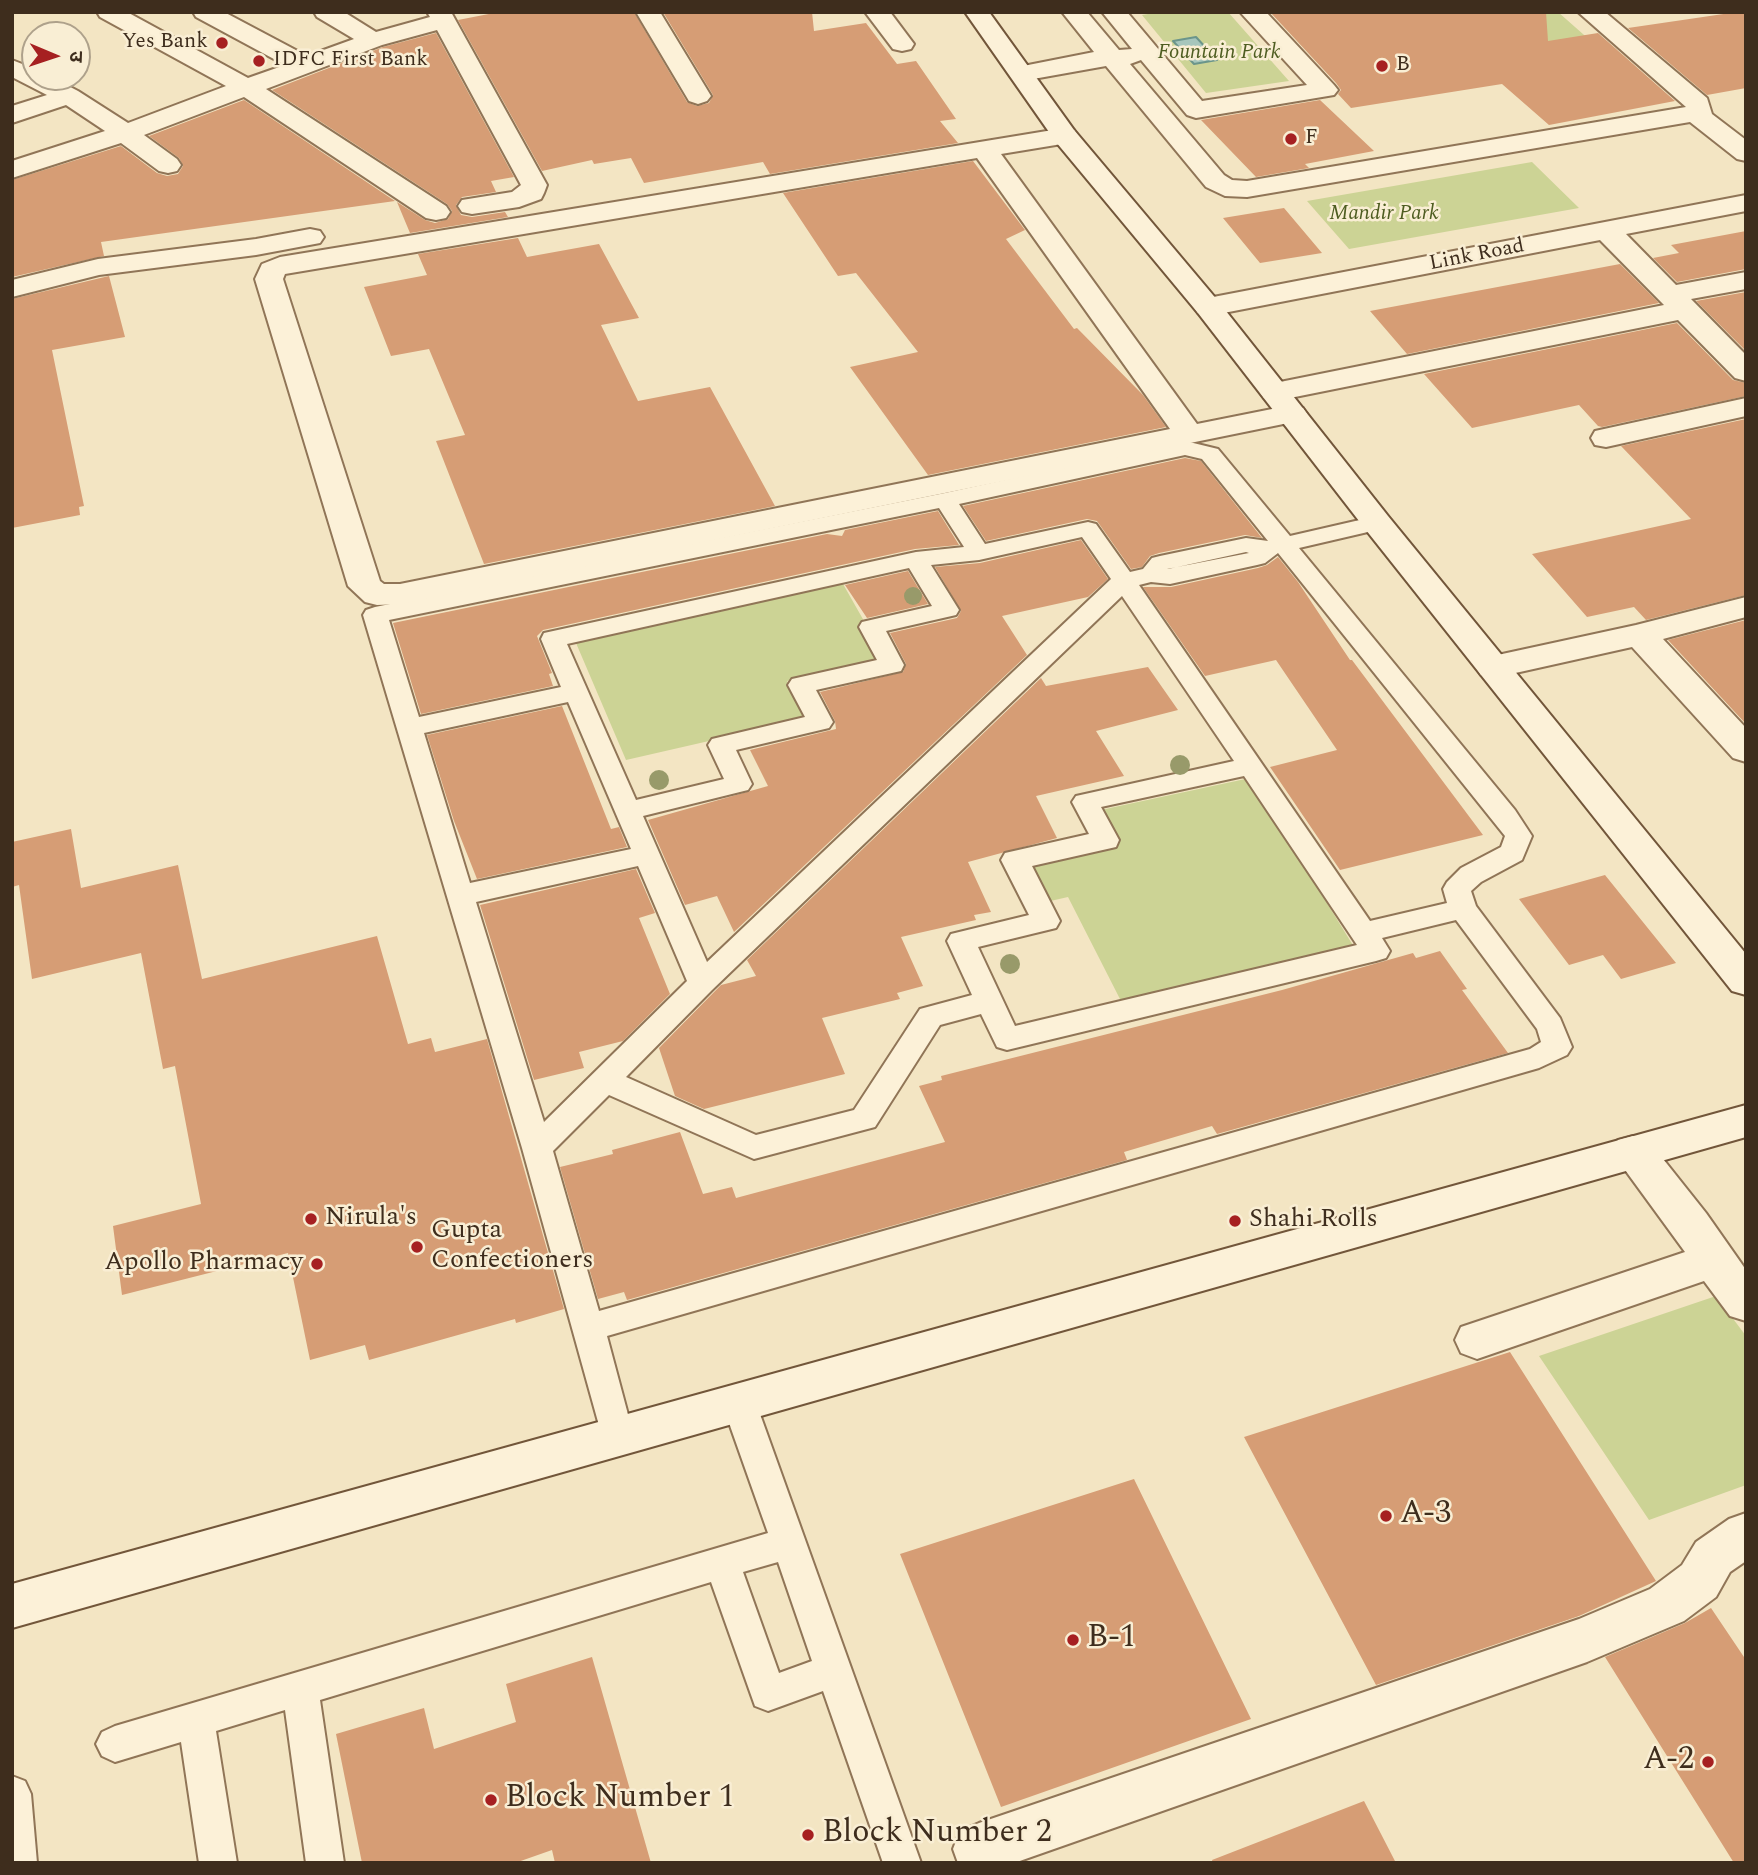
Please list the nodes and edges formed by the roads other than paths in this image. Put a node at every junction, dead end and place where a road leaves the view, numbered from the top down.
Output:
1 (109, 12) edge
2 (205, 12) edge
3 (326, 12) edge
4 (648, 12) edge
5 (877, 12) edge
6 (977, 12) edge
7 (1074, 12) edge
8 (1114, 12) edge
9 (1252, 12) edge
10 (1590, 12) edge
11 (442, 17) edge
12 (373, 40) junction
13 (902, 44) dead end
14 (1149, 52) junction
15 (1113, 59) junction
16 (306, 66) junction
17 (12, 67) edge
18 (1022, 73) junction
19 (248, 88) junction
20 (69, 96) junction
21 (698, 96) dead end
22 (1696, 114) junction
23 (12, 115) edge
24 (125, 133) junction
25 (1065, 136) junction
26 (984, 149) junction
27 (1746, 153) edge
28 (168, 165) dead end
29 (12, 170) edge
30 (1746, 203) edge
31 (436, 212) junction
32 (1607, 231) junction
33 (1746, 280) edge
34 (12, 289) edge
35 (1678, 302) junction
36 (1208, 307) junction
37 (1746, 372) edge
38 (1283, 403) junction
39 (1746, 407) edge
40 (1190, 435) junction
41 (1606, 438) dead end
42 (945, 500) junction
43 (1377, 523) junction
44 (1276, 547) junction
45 (979, 553) junction
46 (916, 559) junction
47 (1123, 581) junction
48 (1746, 607) edge
49 (1640, 635) junction
50 (1493, 667) junction
51 (576, 692) junction
52 (410, 727) junction
53 (1746, 750) edge
54 (1251, 766) junction
55 (628, 811) junction
56 (647, 855) junction
57 (460, 895) junction
58 (1462, 909) junction
59 (1363, 933) junction
60 (1746, 981) edge
61 (702, 984) junction
62 (989, 1001) junction
63 (605, 1080) junction
64 (1746, 1121) edge
65 (537, 1148) junction
66 (1633, 1152) junction
67 (1713, 1261) junction
68 (1746, 1303) edge
69 (588, 1328) junction
70 (1477, 1340) dead end
71 (738, 1403) junction
72 (617, 1437) junction
73 (1746, 1534) edge
74 (788, 1543) junction
75 (722, 1563) junction
76 (12, 1606) edge
77 (834, 1670) junction
78 (300, 1689) junction
79 (196, 1719) junction
80 (115, 1744) dead end
81 (12, 1794) edge
82 (18, 1863) edge
83 (218, 1863) edge
84 (325, 1863) edge
85 (902, 1863) edge
86 (985, 1863) edge

1 - 19 street
2 - 16 street
3 - 12 street
4 - 21 street
5 - 13 street
6 - 18 street
7 - 15 street
8 - 14 street
9 - 14 street
10 - 22 street
11 - 12 street
11 - 31 street
12 - 16 street
14 - 15 street
15 - 18 street
15 - 22 street
16 - 19 street
17 - 20 street
18 - 25 street
19 - 24 street
19 - 31 street
20 - 23 street
20 - 24 street
22 - 27 street
24 - 28 street
24 - 29 street
25 - 26 street
25 - 36 street
26 - 40 street
26 - 40 street
30 - 32 street, Link Road
31 - 34 street
32 - 35 street
32 - 36 street, Link Road
33 - 35 street
35 - 37 street
35 - 38 street
36 - 38 street
38 - 40 street
38 - 43 street
39 - 41 street
42 - 44 lane
42 - 45 lane
42 - 52 lane
43 - 44 lane
43 - 50 street
44 - 47 lane
44 - 58 lane
45 - 46 lane
45 - 47 lane
46 - 51 lane
46 - 55 lane
47 - 54 lane
47 - 61 lane
48 - 49 street
49 - 50 street
49 - 53 street
50 - 60 street
51 - 52 lane
51 - 55 lane
52 - 57 lane
54 - 59 lane
54 - 62 lane
55 - 56 lane
56 - 57 lane
56 - 61 lane
57 - 65 lane
58 - 59 lane
58 - 69 lane
59 - 62 lane
61 - 63 lane
62 - 63 lane
63 - 65 lane
64 - 66 street
65 - 69 lane
66 - 67 street
66 - 71 street
67 - 68 street
67 - 70 street
69 - 72 lane
71 - 72 street
71 - 74 lane
72 - 76 street
73 - 86 street
74 - 75 lane
74 - 77 lane
75 - 77 lane
75 - 78 lane
77 - 85 lane
78 - 79 lane
78 - 84 lane
79 - 80 lane
79 - 83 lane
81 - 82 lane

